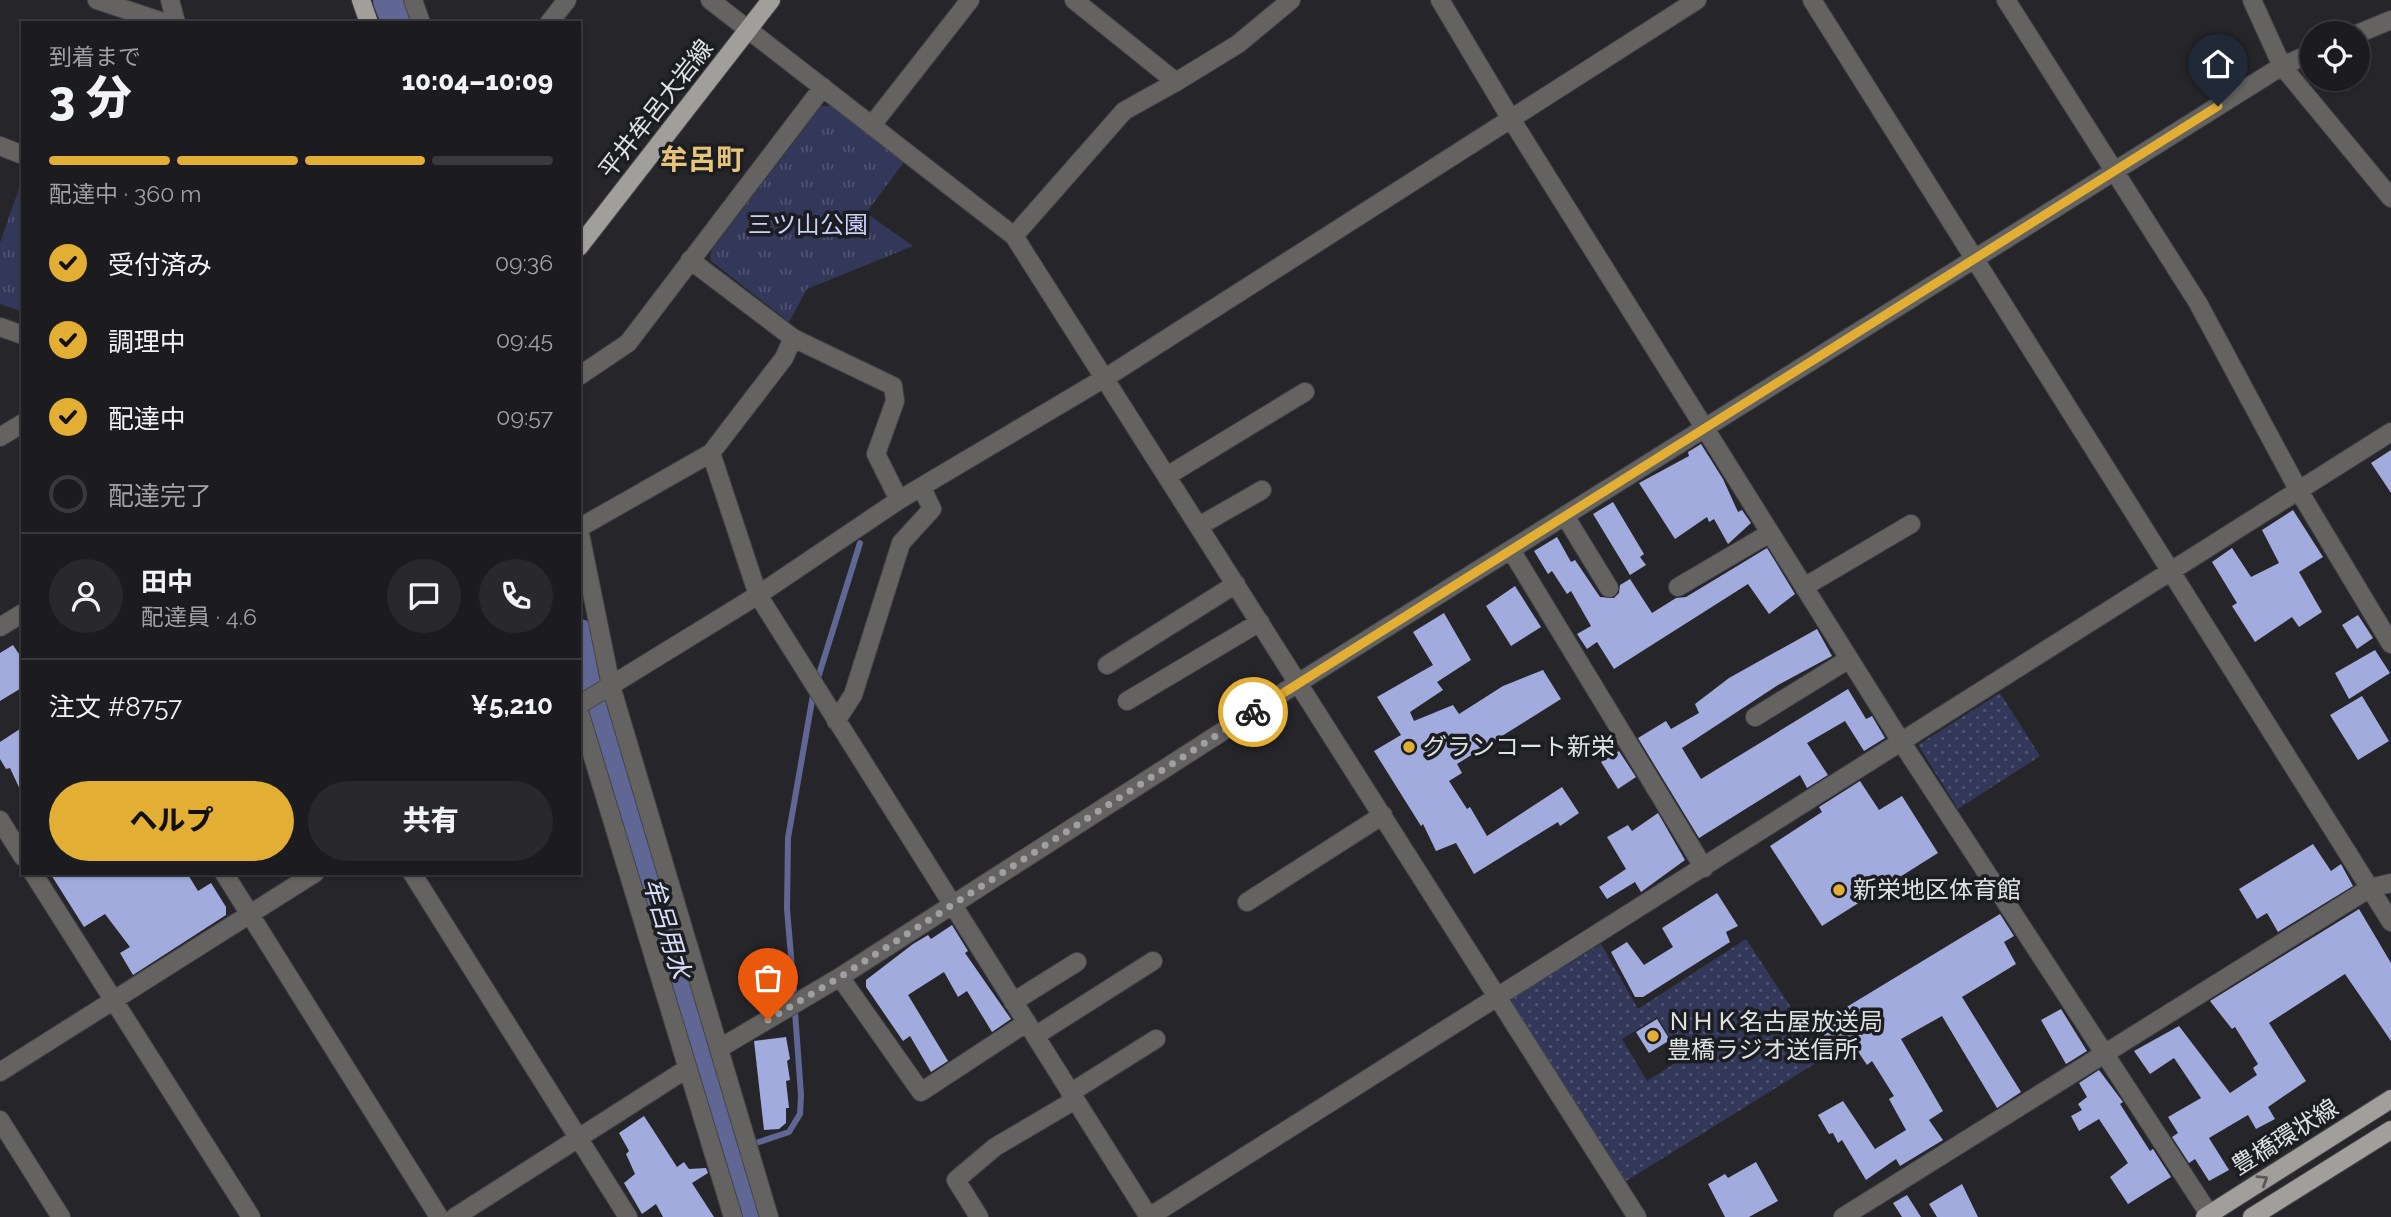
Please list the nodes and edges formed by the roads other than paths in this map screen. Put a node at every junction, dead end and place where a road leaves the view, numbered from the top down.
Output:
1 (97, 0) edge
2 (170, 0) edge
3 (361, 0) edge
4 (413, 0) edge
5 (566, 0) edge
6 (710, 0) edge
7 (771, 0) edge
8 (971, 0) edge
9 (1074, 0) edge
10 (1292, 0) edge
11 (1440, 0) edge
12 (1697, 0) edge
13 (1812, 0) edge
14 (2006, 0) edge
15 (2252, 0) edge
16 (2391, 20) edge
17 (160, 21) edge
18 (175, 21) edge
19 (368, 21) edge
20 (420, 21) edge
21 (550, 21) edge
22 (748, 29) junction
23 (2370, 29) edge
24 (2300, 58) edge
25 (2282, 66) junction
26 (1176, 82) junction
27 (823, 87) junction
28 (1511, 119) junction
29 (872, 125) junction
30 (0, 146) edge
31 (21, 154) edge
32 (2113, 173) junction
33 (2390, 194) edge
34 (1014, 236) junction
35 (581, 245) edge
36 (690, 260) junction
37 (1974, 260) junction
38 (0, 327) edge
39 (21, 334) edge
40 (793, 338) junction
41 (581, 375) edge
42 (1105, 378) junction
43 (1306, 392) dead end
44 (21, 424) edge
45 (1705, 428) junction
46 (2391, 432) edge
47 (0, 437) edge
48 (711, 453) junction
49 (1167, 476) junction
50 (922, 488) junction
51 (1262, 489) dead end
52 (2299, 491) junction
53 (899, 500) junction
54 (1566, 516) junction
55 (1911, 524) dead end
56 (1199, 526) junction
57 (581, 527) edge
58 (1770, 533) junction
59 (581, 539) edge
60 (1511, 550) junction
61 (2169, 573) junction
62 (1236, 584) junction
63 (1609, 587) dead end
64 (1678, 587) dead end
65 (1804, 587) junction
66 (758, 595) junction
67 (21, 614) edge
68 (1260, 622) junction
69 (0, 627) edge
70 (2391, 644) edge
71 (1849, 659) junction
72 (1107, 665) dead end
73 (1298, 682) junction
74 (608, 688) junction
75 (1127, 701) dead end
76 (582, 705) edge
77 (1755, 718) dead end
78 (836, 721) junction
79 (1902, 743) junction
80 (1382, 815) junction
81 (0, 820) edge
82 (21, 854) edge
83 (1704, 868) junction
84 (34, 875) edge
85 (225, 875) edge
86 (312, 875) edge
87 (413, 875) edge
88 (2391, 883) edge
89 (2370, 888) junction
90 (1247, 902) dead end
91 (951, 906) junction
92 (250, 914) junction
93 (2391, 922) edge
94 (1153, 961) dead end
95 (1077, 962) dead end
96 (840, 977) junction
97 (1499, 998) junction
98 (112, 999) junction
99 (1013, 1002) junction
100 (1030, 1030) junction
101 (1156, 1039) dead end
102 (720, 1048) junction
103 (2107, 1053) junction
104 (688, 1068) junction
105 (0, 1072) edge
106 (1073, 1096) junction
107 (2391, 1099) edge
108 (0, 1120) edge
109 (2391, 1130) edge
110 (580, 1140) junction
111 (2209, 1216) edge
112 (61, 1217) edge
113 (251, 1217) edge
114 (439, 1217) edge
115 (455, 1217) edge
116 (628, 1217) edge
117 (733, 1217) edge
118 (769, 1217) edge
119 (979, 1217) edge
120 (1149, 1217) edge
121 (1637, 1217) edge
122 (1843, 1217) edge
123 (2252, 1217) edge

1 - 17 street
2 - 18 street
3 - 19 main road
4 - 20 street
5 - 21 street
6 - 22 street
7 - 22 main road, 平井牟呂大岩線
8 - 29 street
9 - 26 street
10 - 26 street
11 - 28 street
12 - 28 street
13 - 37 street
14 - 32 street
15 - 25 street
16 - 23 street
22 - 27 street
22 - 35 main road, 平井牟呂大岩線
24 - 25 street
25 - 32 street
25 - 33 street
26 - 34 street
27 - 29 street
27 - 36 street
28 - 42 street
28 - 45 street
29 - 34 street
30 - 31 street
32 - 37 street
32 - 52 street
34 - 42 street
36 - 40 street
36 - 41 street
37 - 45 street
37 - 61 street
38 - 39 street
40 - 48 street
40 - 53 street
42 - 49 street
42 - 50 street
43 - 49 street
44 - 47 street
45 - 54 street
45 - 58 street
46 - 52 street
48 - 57 street
48 - 66 street
49 - 56 street
50 - 53 street
50 - 78 street
51 - 56 street
52 - 61 street
52 - 70 street
53 - 66 street
54 - 60 street
54 - 63 street
55 - 65 street
56 - 62 street
58 - 64 street
58 - 65 street
59 - 74 street
60 - 73 street
60 - 83 street
61 - 79 street
61 - 89 street
62 - 68 street
62 - 72 street
65 - 71 street
66 - 74 street
66 - 78 street
67 - 69 street
68 - 73 street
68 - 75 street
71 - 77 street
71 - 79 street
73 - 80 street
73 - 91 street
74 - 76 street
74 - 102 street
76 - 104 street
78 - 91 street
79 - 83 street
79 - 103 street
80 - 90 street
80 - 97 street
81 - 82 street
83 - 97 street
84 - 98 street
85 - 92 street
86 - 92 street
87 - 110 street
88 - 89 street
89 - 93 street
89 - 103 street
91 - 96 street
91 - 99 street
92 - 98 street
92 - 114 street
94 - 100 street
95 - 99 street
96 - 100 street
96 - 102 street
97 - 120 street
97 - 121 street
98 - 105 street
98 - 113 street
99 - 100 street
100 - 106 street
101 - 106 street
102 - 118 street
103 - 111 street
103 - 122 street
104 - 110 street
104 - 117 street
106 - 119 street
106 - 120 street
111 -> 107 main road, 豊橋環状線
108 - 112 street
109 - 123 main road, 豊橋環状線
110 - 115 street
110 - 116 street

